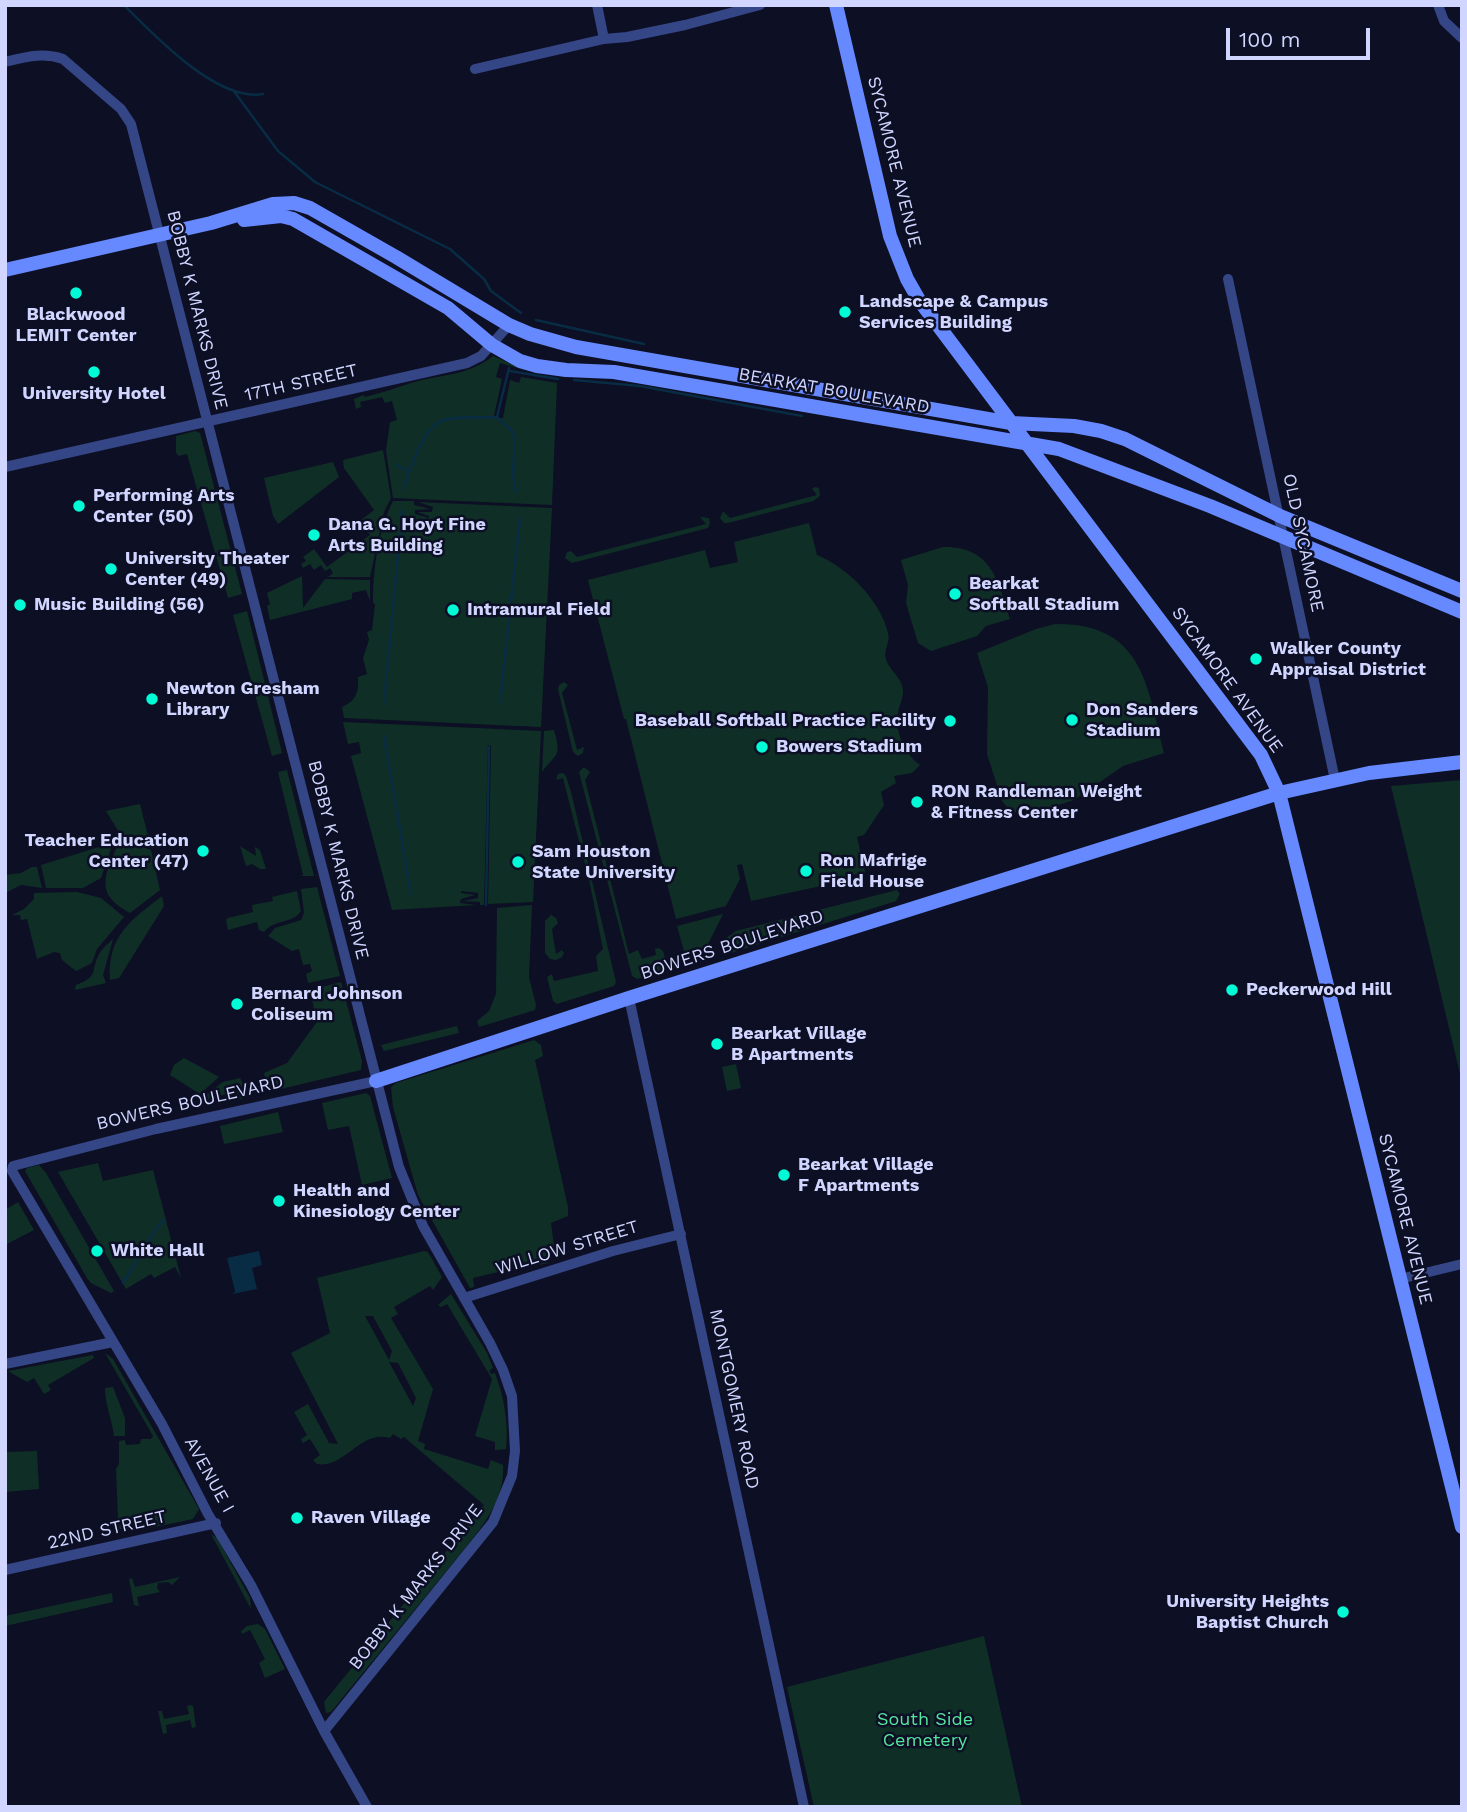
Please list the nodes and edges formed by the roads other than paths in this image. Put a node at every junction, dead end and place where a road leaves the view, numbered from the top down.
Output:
1 (597, 5) edge
2 (760, 5) edge
3 (836, 5) edge
4 (1438, 5) edge
5 (1462, 38) edge
6 (604, 39) junction
7 (5, 62) edge
8 (475, 69) dead end
9 (211, 223) junction
10 (159, 236) junction
11 (5, 270) edge
12 (1228, 279) dead end
13 (509, 325) junction
14 (492, 345) junction
15 (208, 423) junction
16 (1011, 423) junction
17 (1026, 443) junction
18 (5, 467) edge
19 (1280, 516) junction
20 (1284, 536) junction
21 (1462, 591) edge
22 (1462, 612) edge
23 (1462, 762) edge
24 (1335, 780) junction
25 (1279, 793) junction
26 (629, 998) junction
27 (376, 1081) junction
28 (13, 1166) joint
29 (681, 1234) junction
30 (1462, 1264) edge
31 (1400, 1279) junction
32 (464, 1298) junction
33 (113, 1342) junction
34 (5, 1364) edge
35 (216, 1523) junction
36 (1462, 1527) edge
37 (5, 1570) edge
38 (324, 1731) junction
39 (367, 1807) edge
40 (804, 1807) edge

1 - 6 street
2 - 6 street
3 - 16 street, SYCAMORE AVENUE
4 - 5 street
6 - 8 street
7 - 10 street, BOBBY K MARKS DRIVE
9 - 10 street, BEARKAT BOULEVARD
9 - 13 street, BEARKAT BOULEVARD
9 - 14 street, BEARKAT BOULEVARD
10 - 11 street, BEARKAT BOULEVARD
10 - 15 street, BOBBY K MARKS DRIVE
12 - 19 street, OLD SYCAMORE
13 - 14 street, 17TH STREET
13 - 16 street, BEARKAT BOULEVARD
14 - 15 street, 17TH STREET
14 - 17 street, BEARKAT BOULEVARD
15 - 18 street, 17TH STREET
15 - 27 street, BOBBY K MARKS DRIVE
16 - 17 street, SYCAMORE AVENUE
16 - 19 street, BEARKAT BOULEVARD
17 - 20 street, BEARKAT BOULEVARD
17 - 25 street, SYCAMORE AVENUE
19 - 20 street, OLD SYCAMORE
19 - 21 street, BEARKAT BOULEVARD
20 - 22 street, BEARKAT BOULEVARD
20 - 24 street, OLD SYCAMORE
23 - 24 street, BOWERS BOULEVARD
24 - 25 street, BOWERS BOULEVARD
25 - 26 street, BOWERS BOULEVARD
25 - 31 street, SYCAMORE AVENUE
26 - 27 street, BOWERS BOULEVARD
26 - 29 street, MONTGOMERY ROAD
27 - 28 street, BOWERS BOULEVARD
27 - 32 street, BOBBY K MARKS DRIVE
28 - 33 street, AVENUE I
29 - 32 street, WILLOW STREET
29 - 40 street, MONTGOMERY ROAD
30 - 31 street
31 - 36 street, SYCAMORE AVENUE
32 - 38 street, BOBBY K MARKS DRIVE
33 - 34 street
33 - 35 street, AVENUE I
35 - 37 street, 22ND STREET
35 - 38 street, AVENUE I
38 - 39 street, AVENUE I

